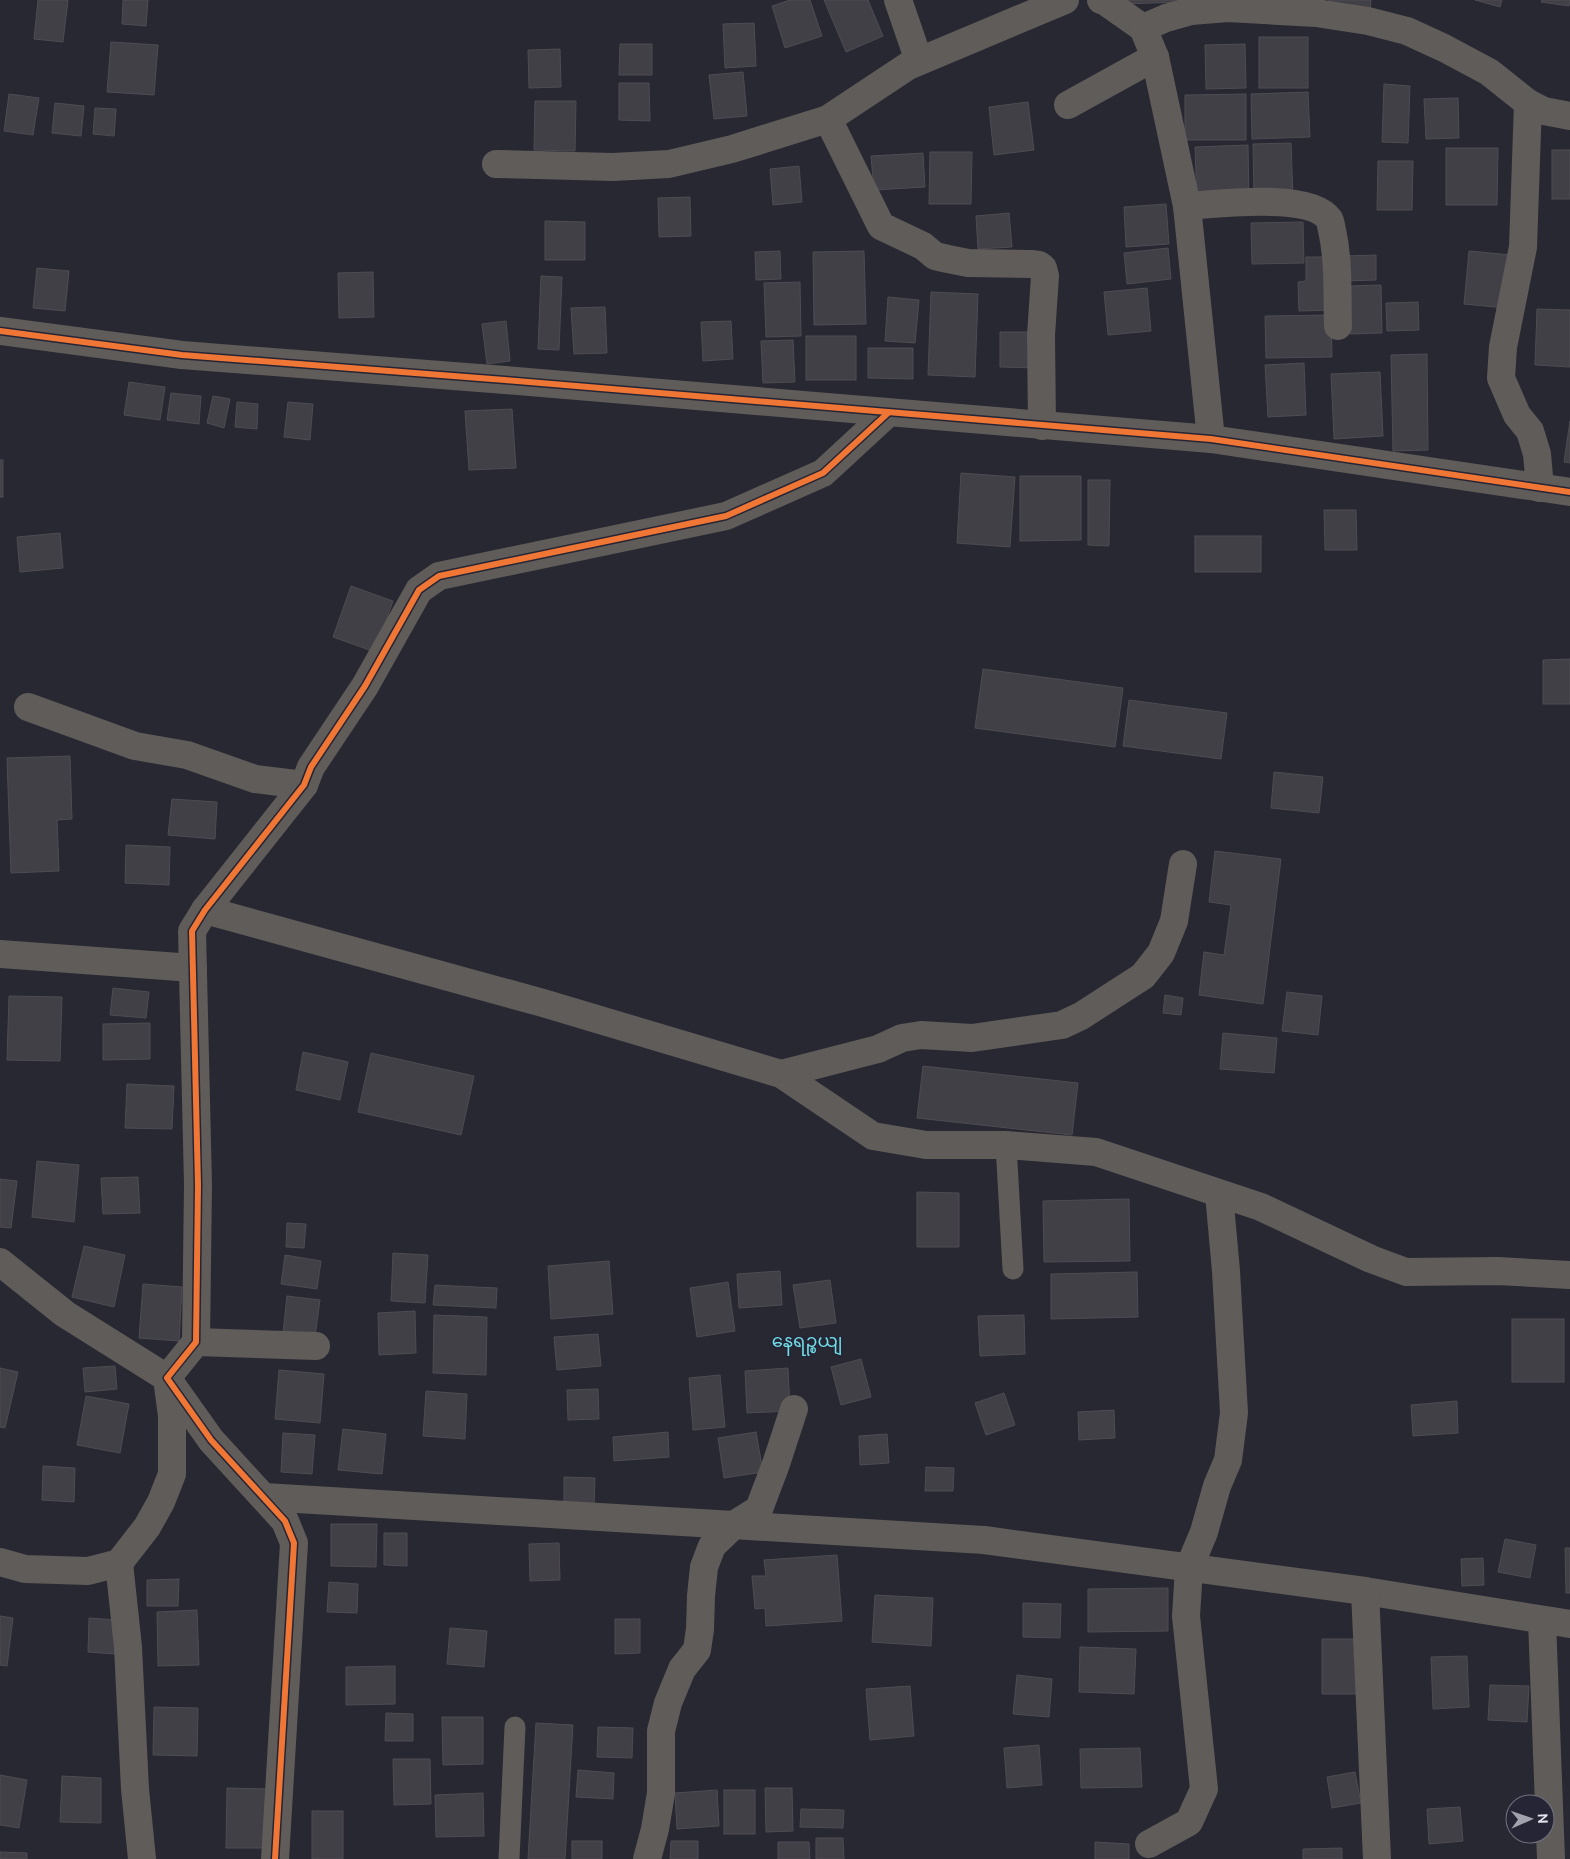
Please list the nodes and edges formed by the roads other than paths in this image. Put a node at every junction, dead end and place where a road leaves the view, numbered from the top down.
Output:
1 (898, 0) edge
2 (1065, 0) edge
3 (1101, 0) edge
4 (1310, 7) edge
5 (1143, 28) junction
6 (1155, 57) junction
7 (919, 61) junction
8 (1528, 103) junction
9 (1068, 105) dead end
10 (1570, 116) edge
11 (828, 119) junction
12 (496, 164) dead end
13 (1187, 206) junction
14 (1338, 326) dead end
15 (0, 331) edge
16 (888, 413) junction
17 (1042, 426) junction
18 (1211, 439) junction
19 (1540, 488) junction
20 (1570, 492) edge
21 (28, 707) dead end
22 (304, 785) junction
23 (1184, 864) dead end
24 (205, 910) junction
25 (0, 954) edge
26 (192, 968) junction
27 (781, 1074) junction
28 (1006, 1145) junction
29 (1220, 1194) junction
30 (0, 1262) edge
31 (1013, 1269) dead end
32 (1570, 1275) edge
33 (196, 1342) junction
34 (316, 1346) dead end
35 (167, 1378) junction
36 (794, 1409) dead end
37 (264, 1497) junction
38 (735, 1524) junction
39 (0, 1562) edge
40 (119, 1563) junction
41 (1189, 1568) junction
42 (1365, 1591) junction
43 (1542, 1620) junction
44 (1570, 1624) edge
45 (515, 1727) dead end
46 (1149, 1844) dead end
47 (142, 1859) edge
48 (276, 1859) edge
49 (509, 1859) edge
50 (646, 1859) edge
51 (1378, 1859) edge
52 (1552, 1859) edge

1 - 7 street
2 - 7 street
3 - 5 street
4 - 5 street
4 - 8 street
5 - 6 street
6 - 9 street
6 - 13 street
7 - 11 street
8 - 10 street
8 - 19 street
11 - 12 street
11 - 17 street
13 - 14 street
13 - 18 street
15 - 16 street
16 - 17 street
16 - 22 street
17 - 18 street
18 - 19 street
19 - 20 street
21 - 22 street
22 - 24 street
23 - 27 street
24 - 26 street
24 - 27 street
25 - 26 street
26 - 33 street
27 - 28 street
28 - 29 street
28 - 31 lane
29 - 32 street
29 - 41 street
30 - 35 street
33 - 34 street
33 - 35 street
35 - 37 street
35 - 40 street
36 - 38 street
37 - 38 street
37 - 48 street
38 - 41 street
38 - 50 street
39 - 40 street
40 - 47 street
41 - 42 street
41 - 46 street
42 - 43 street
42 - 51 street
43 - 44 street
43 - 52 street
45 - 49 lane

